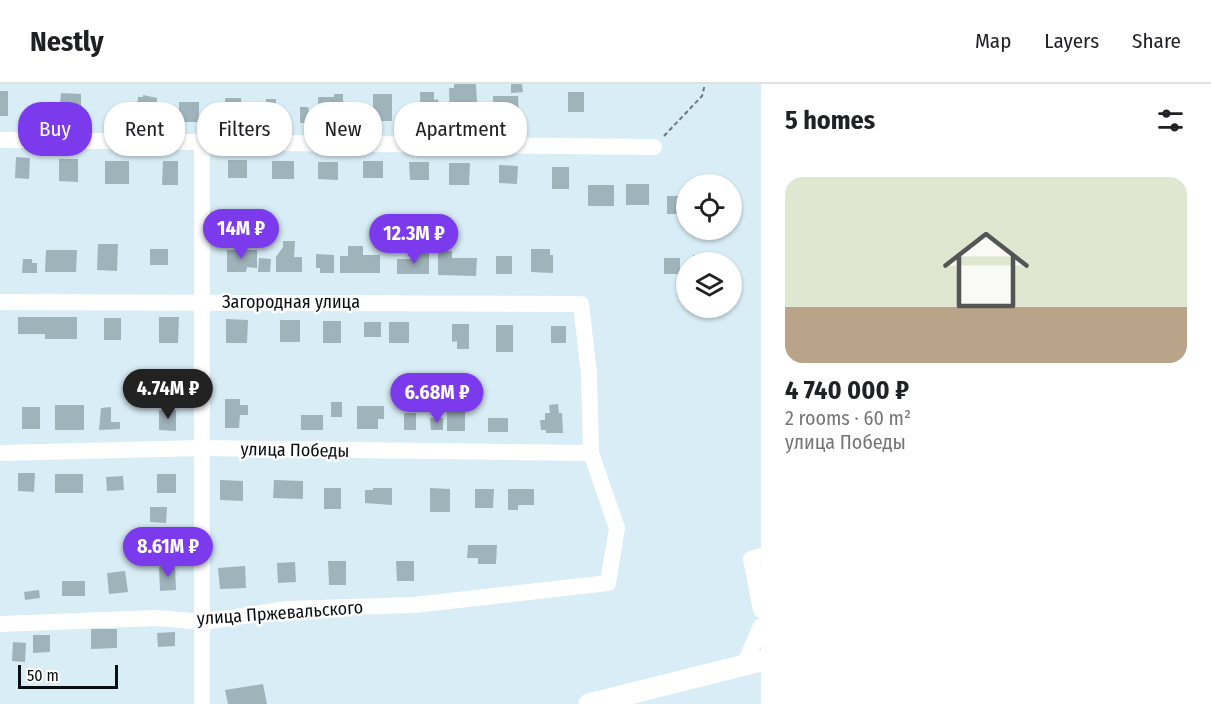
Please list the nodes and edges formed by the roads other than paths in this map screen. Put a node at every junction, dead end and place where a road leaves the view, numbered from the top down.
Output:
1 (0, 140) edge
2 (197, 144) edge
3 (292, 145) edge
4 (654, 147) road end
5 (202, 156) edge
6 (203, 301) junction
7 (0, 302) edge
8 (203, 448) junction
9 (0, 453) edge
10 (591, 453) junction
11 (761, 556) edge
12 (761, 610) edge
13 (204, 622) junction
14 (0, 624) edge
15 (761, 626) edge
16 (752, 663) edge
17 (202, 704) edge
18 (590, 704) edge

1 - 2 street
3 - 4 street
5 - 6 street
6 - 7 street, Загородная улица
6 - 8 street
6 - 10 street, Загородная улица
8 - 9 street, улица Победы
8 - 10 street, улица Победы
8 - 13 street
10 - 13 street, улица Пржевальского
11 - 12 street
13 - 14 street, улица Пржевальского
13 - 17 street
15 - 16 street
16 - 18 main road

